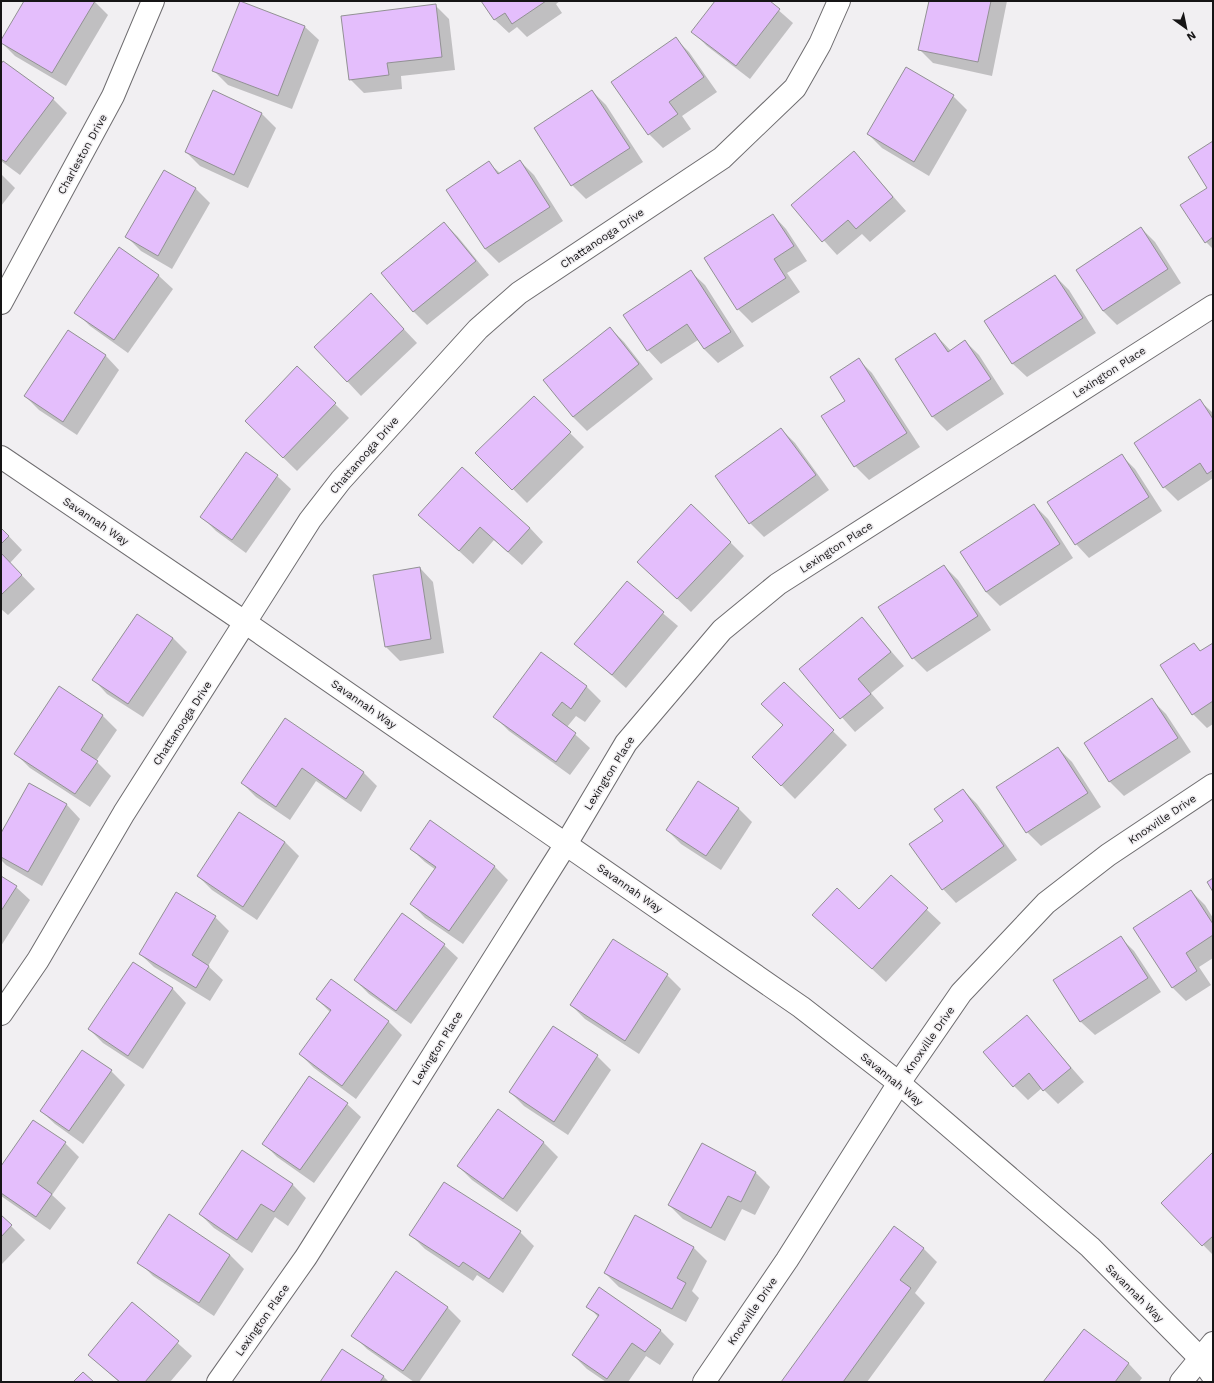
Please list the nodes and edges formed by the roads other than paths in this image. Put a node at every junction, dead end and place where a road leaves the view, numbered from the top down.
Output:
1 (153, 1) edge
2 (839, 1) edge
3 (1, 303) edge
4 (1213, 306) edge
5 (1, 457) edge
6 (246, 623) junction
7 (1213, 785) edge
8 (566, 844) junction
9 (1, 1014) edge
10 (899, 1083) junction
11 (1206, 1351) edge
12 (1213, 1376) edge
13 (218, 1382) edge
14 (704, 1382) edge
15 (1181, 1382) edge

1 - 3 street, Charleston Drive
2 - 6 street, Chattanooga Drive
4 - 8 street, Lexington Place
5 - 6 street, Savannah Way
6 - 8 street, Savannah Way
6 - 9 street, Chattanooga Drive
7 - 10 street, Knoxville Drive
8 - 10 street, Savannah Way
8 - 13 street, Lexington Place
10 - 11 street, Savannah Way
10 - 14 street, Knoxville Drive
11 - 12 street, Savannah Way
11 - 15 street

